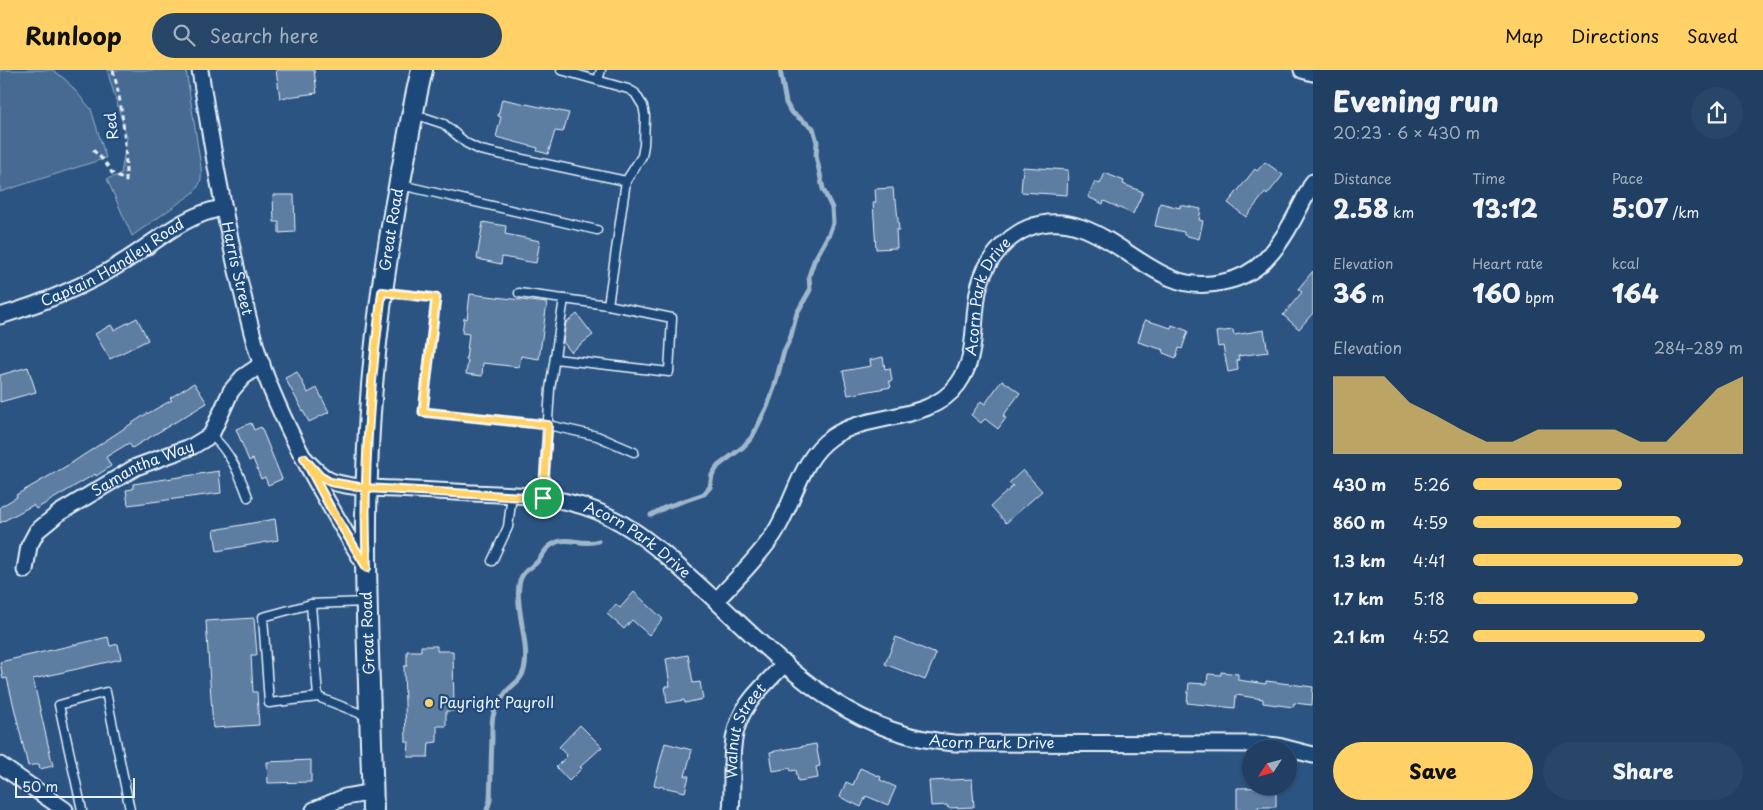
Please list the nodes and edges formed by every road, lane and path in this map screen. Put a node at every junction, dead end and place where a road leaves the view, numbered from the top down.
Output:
1 (113, 70) edge
2 (200, 70) edge
3 (422, 70) edge
4 (561, 70) edge
5 (601, 70) edge
6 (1302, 70) edge
7 (1313, 72) edge
8 (598, 80) junction
9 (413, 114) junction
10 (93, 150) dead end
11 (626, 181) junction
12 (1313, 182) edge
13 (399, 185) junction
14 (224, 208) junction
15 (596, 230) dead end
16 (382, 292) junction
17 (519, 292) dead end
18 (564, 299) junction
19 (608, 305) junction
20 (0, 316) edge
21 (555, 359) junction
22 (262, 364) junction
23 (548, 425) junction
24 (211, 435) junction
25 (634, 452) dead end
26 (304, 458) junction
27 (366, 488) junction
28 (512, 495) junction
29 (248, 496) dead end
30 (543, 498) junction
31 (492, 561) dead end
32 (367, 568) junction
33 (24, 570) dead end
34 (717, 600) junction
35 (368, 602) junction
36 (311, 604) junction
37 (785, 663) junction
38 (318, 698) junction
39 (371, 717) junction
40 (1313, 754) edge
41 (0, 765) edge
42 (373, 801) edge
43 (65, 810) edge
44 (82, 810) edge
45 (130, 810) edge
46 (314, 810) edge
47 (731, 810) edge

1 - 10 path, Red
2 - 14 street, Harris Street
3 - 9 main road, Great Road
4 - 8 lane
5 - 8 lane
6 - 7 street
8 - 11 lane
9 - 11 lane
9 - 13 main road, Great Road
11 - 19 lane
12 - 34 street, Acorn Park Drive
13 - 15 lane
13 - 16 main road, Great Road
14 - 20 street, Captain Handley Road
14 - 22 street, Harris Street
16 - 23 lane
16 - 27 main road, Great Road
17 - 18 lane
18 - 19 lane
18 - 21 lane
19 - 21 lane
21 - 23 lane
22 - 24 street, Samantha Way
22 - 26 street, Harris Street
23 - 25 lane
23 - 30 lane
24 - 29 lane
24 - 33 street, Samantha Way
26 - 27 street, Harris Street
26 - 32 street, Harris Street
27 - 28 street, Acorn Park Drive
27 - 32 main road, Great Road
28 - 30 street, Acorn Park Drive
28 - 31 lane
30 - 34 street, Acorn Park Drive
32 - 35 main road, Great Road
34 - 37 street, Acorn Park Drive
35 - 36 lane
35 - 39 main road, Great Road
36 - 38 lane
36 - 38 lane
37 - 40 street, Acorn Park Drive
37 - 47 street, Walnut Street
38 - 39 lane
39 - 42 main road, Great Road
41 - 43 street
42 - 46 street
44 - 45 lane

